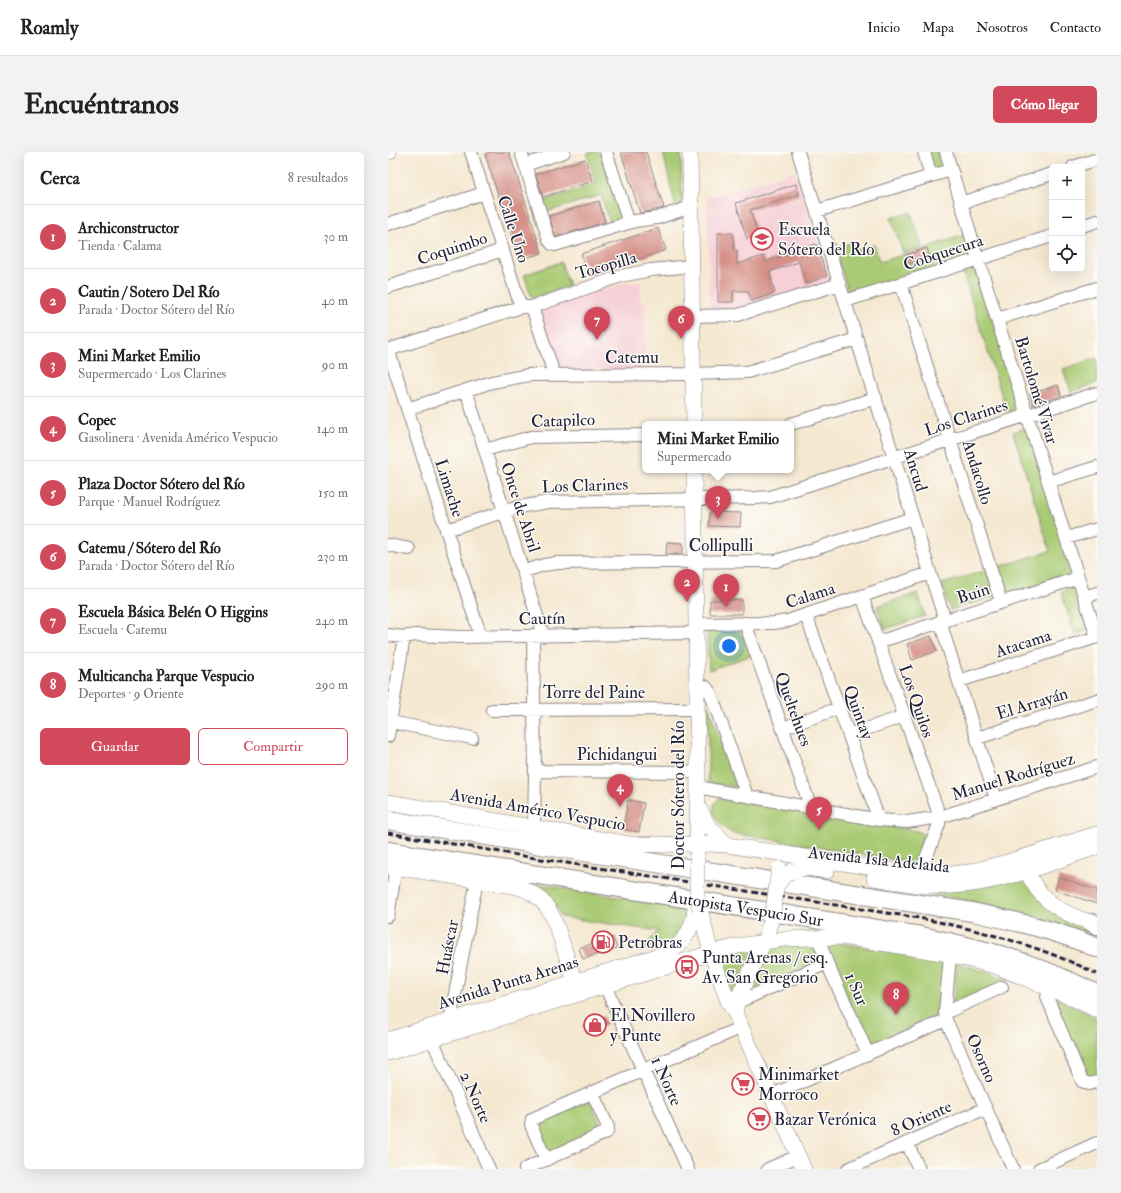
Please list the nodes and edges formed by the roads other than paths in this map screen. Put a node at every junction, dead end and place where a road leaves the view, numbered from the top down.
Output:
1 (471, 152) edge
2 (521, 152) edge
3 (564, 152) edge
4 (606, 152) edge
5 (690, 152) edge
6 (924, 152) edge
7 (946, 152) edge
8 (801, 153) edge
9 (1095, 159) edge
10 (1081, 164) edge
11 (525, 165) junction
12 (951, 170) junction
13 (1049, 175) edge
14 (931, 176) junction
15 (484, 193) junction
16 (961, 203) junction
17 (691, 207) junction
18 (816, 211) junction
19 (1097, 221) edge
20 (629, 223) junction
21 (388, 224) edge
22 (1085, 225) edge
23 (1049, 237) edge
24 (503, 250) junction
25 (978, 259) junction
26 (692, 266) junction
27 (840, 284) junction
28 (901, 284) junction
29 (388, 286) edge
30 (1097, 288) edge
31 (845, 301) junction
32 (526, 307) junction
33 (692, 316) junction
34 (997, 320) junction
35 (857, 339) junction
36 (388, 350) edge
37 (554, 374) junction
38 (693, 374) junction
39 (466, 390) junction
40 (1097, 393) edge
41 (876, 398) junction
42 (407, 409) junction
43 (1027, 415) junction
44 (694, 421) edge
45 (794, 423) edge
46 (642, 436) edge
47 (950, 440) junction
48 (485, 450) junction
49 (895, 457) junction
50 (1097, 467) edge
51 (694, 473) edge
52 (1048, 482) junction
53 (695, 498) junction
54 (504, 512) junction
55 (914, 518) junction
56 (1097, 529) edge
57 (446, 530) junction
58 (1066, 538) junction
59 (388, 545) edge
60 (409, 549) dead end
61 (696, 562) junction
62 (524, 571) junction
63 (930, 573) junction
64 (1078, 578) junction
65 (1097, 594) edge
66 (862, 596) junction
67 (1084, 597) junction
68 (1001, 602) junction
69 (806, 615) junction
70 (943, 621) junction
71 (745, 623) junction
72 (696, 628) junction
73 (388, 635) edge
74 (538, 635) junction
75 (481, 636) junction
76 (404, 637) junction
77 (1097, 637) edge
78 (878, 642) junction
79 (959, 681) junction
80 (697, 683) junction
81 (1097, 700) edge
82 (839, 708) junction
83 (698, 709) junction
84 (492, 710) dead end
85 (534, 710) junction
86 (904, 716) junction
87 (390, 722) junction
88 (783, 728) junction
89 (849, 735) junction
90 (388, 736) edge
91 (472, 738) dead end
92 (977, 738) junction
93 (1097, 767) edge
94 (535, 771) junction
95 (698, 772) junction
96 (697, 787) junction
97 (747, 796) junction
98 (996, 799) junction
99 (388, 802) edge
100 (697, 802) junction
101 (811, 808) junction
102 (940, 817) junction
103 (388, 820) edge
104 (879, 820) junction
105 (534, 828) junction
106 (1097, 834) edge
107 (727, 845) junction
108 (1097, 847) edge
109 (697, 850) junction
110 (388, 851) edge
111 (771, 852) junction
112 (1011, 861) junction
113 (392, 866) edge
114 (785, 870) junction
115 (1026, 870) junction
116 (920, 874) junction
117 (477, 880) junction
118 (697, 905) junction
119 (388, 914) edge
120 (1096, 924) edge
121 (818, 937) junction
122 (764, 942) junction
123 (1097, 948) edge
124 (711, 953) junction
125 (950, 955) junction
126 (827, 963) junction
127 (575, 981) junction
128 (605, 986) junction
129 (1002, 987) dead end
130 (589, 991) junction
131 (1097, 994) edge
132 (1047, 997) dead end
133 (1097, 1010) edge
134 (738, 1014) junction
135 (945, 1016) junction
136 (450, 1020) junction
137 (432, 1039) junction
138 (388, 1040) edge
139 (388, 1053) edge
140 (868, 1054) junction
141 (643, 1070) junction
142 (1097, 1082) edge
143 (592, 1092) junction
144 (772, 1095) junction
145 (986, 1108) junction
146 (907, 1143) junction
147 (1097, 1143) edge
148 (546, 1160) junction
149 (801, 1162) edge
150 (489, 1169) edge
151 (525, 1169) edge
152 (688, 1169) edge
153 (768, 1169) edge
154 (848, 1169) edge
155 (919, 1169) edge
156 (1013, 1169) edge
157 (1039, 1169) edge

1 - 15 street, Calle Uno
2 - 11 street
3 - 11 street
4 - 20 street
5 - 17 main road
6 - 14 street
7 - 12 street, Bartolomé Vivar
8 - 18 street, Ancud
9 - 10 street
11 - 20 street
12 - 14 street
12 - 16 street, Bartolomé Vivar
13 - 16 street
14 - 18 street
15 - 21 street
15 - 24 street, Calle Uno
16 - 25 street, Bartolomé Vivar
17 - 20 street
17 - 26 main road
18 - 27 street, Ancud
19 - 22 street
23 - 25 street, Cobquecura
24 - 29 street, Coquimbo
24 - 32 street, Calle Uno
25 - 28 street, Cobquecura
25 - 34 street, Bartolomé Vivar
26 - 32 street, Tocopilla
26 - 33 main road
27 - 31 street, Ancud
27 - 33 street
28 - 31 street, Cobquecura
28 - 47 street, Andacollo
30 - 34 street
31 - 35 street, Ancud
32 - 36 street, Tocopilla
32 - 37 street, Calle Uno
33 - 38 main road
34 - 43 street, Bartolomé Vivar
35 - 38 street, Catemu
35 - 41 street, Ancud
36 - 42 street, Limache
37 - 38 street, Catemu
37 - 39 street, Catemu
38 - 44 main road
39 - 42 street, Catemu
39 - 48 street, Once de Abril
40 - 43 street, Los Clarines
41 - 45 street
41 - 49 street, Ancud
42 - 57 street, Limache
43 - 47 street, Los Clarines
43 - 52 street, Bartolomé Vivar
46 - 48 street, Catapilco
47 - 49 street, Los Clarines
47 - 68 street, Andacollo
48 - 54 street, Once de Abril
49 - 53 street, Los Clarines
49 - 55 street, Ancud
50 - 52 street
51 - 53 main road, Doctor Sótero del Río
52 - 58 street, Bartolomé Vivar
53 - 54 street, Los Clarines
53 - 61 main road, Doctor Sótero del Río
54 - 57 street, Los Clarines
54 - 62 street, Once de Abril
55 - 61 street, Collipulli
55 - 63 street, Ancud
56 - 58 street
57 - 75 street, Limache
58 - 64 street, Bartolomé Vivar
59 - 60 street
61 - 62 street, Collipulli
61 - 72 main road, Doctor Sótero del Río
62 - 74 street, Once de Abril
63 - 66 street, Calama
63 - 70 street, Ancud
64 - 67 street, Bartolomé Vivar
64 - 68 street, Buin
65 - 67 street
66 - 69 street, Calama
66 - 78 street, Los Quilos
67 - 77 street, Bartolomé Vivar
68 - 70 street, Buin
69 - 71 street, Calama
69 - 82 street, Quintay
70 - 78 street, Buin
70 - 79 street, Ancud
71 - 72 street, Calama
71 - 88 street, Queltehues
72 - 74 street, Cautín
72 - 80 main road, Doctor Sótero del Río
73 - 76 street, Cautín
74 - 75 street, Cautín
74 - 85 street, Once de Abril
75 - 76 street, Cautín
76 - 87 street
77 - 79 street, Atacama
78 - 86 street, Los Quilos
79 - 92 street, Ancud
80 - 83 main road, Doctor Sótero del Río
80 - 97 street
81 - 92 street, El Arrayán
82 - 88 street
82 - 89 street, Quintay
83 - 85 street, Torre del Paine
83 - 95 main road, Doctor Sótero del Río
84 - 85 street, Torre del Paine
85 - 94 street, Once de Abril
86 - 89 street
86 - 102 street, Los Quilos
87 - 90 street
87 - 91 street
88 - 101 street, Queltehues
89 - 104 street, Quintay
92 - 98 street, Ancud
93 - 98 street, Manuel Rodríguez
94 - 95 street, Pichidangui
94 - 105 street, Once de Abril
95 - 96 main road, Doctor Sótero del Río
96 - 97 street, Manuel Rodríguez
96 - 100 main road, Doctor Sótero del Río
97 - 101 street, Manuel Rodríguez
98 - 102 street, Manuel Rodríguez
99 - 105 main road, Avenida Américo Vespucio
100 - 107 main road
100 - 109 main road, Doctor Sótero del Río
101 - 104 street, Manuel Rodríguez
102 - 104 street, Manuel Rodríguez
102 - 116 street, Manuel Rodríguez
103 - 123 highway, Autopista Vespucio Sur
105 - 109 main road, Avenida Américo Vespucio
106 - 112 main road
107 - 109 main road, Avenida Américo Vespucio
107 - 111 main road, Avenida Américo Vespucio
108 - 115 main road, Avenida Isla Adelaida
109 - 118 main road, Doctor Sótero del Río, bridge
110 - 131 highway, Autopista Vespucio Sur
111 - 114 main road
111 - 116 main road, Avenida Américo Vespucio
112 - 115 main road
112 - 116 main road
113 - 117 main road
113 - 119 street
114 - 115 main road, Avenida Isla Adelaida
114 - 122 main road, Avenida Isla Adelaida, bridge
115 - 120 main road
117 - 127 main road
117 - 136 street, Huáscar
118 - 124 main road, Doctor Sótero del Río
118 - 127 main road, Avenida Punta Arenas
121 - 122 main road
121 - 125 main road
121 - 126 street, 1 Sur
122 - 124 main road
122 - 134 main road, Avenida Isla Adelaida
124 - 128 main road, Avenida Punta Arenas
124 - 134 main road, Doctor Sótero del Río
125 - 133 main road
125 - 135 street, Osorno
126 - 134 street
126 - 140 street, 1 Sur
127 - 130 main road
127 - 136 main road, Avenida Punta Arenas
128 - 130 main road, Avenida Punta Arenas
128 - 141 street, 1 Norte
129 - 135 street
130 - 137 main road, Avenida Punta Arenas
132 - 142 street
134 - 141 street
134 - 144 main road, Doctor Sótero del Río
135 - 140 street
135 - 145 street, Osorno
136 - 138 main road, Avenida Punta Arenas
137 - 139 main road, Avenida Punta Arenas
137 - 150 street, 2 Norte
140 - 144 street
141 - 143 street
141 - 152 street, 1 Norte
143 - 148 street
143 - 148 street
144 - 149 main road, Doctor Sótero del Río
145 - 146 street, 8 Oriente
145 - 156 street, Osorno
146 - 154 street, 8 Oriente
146 - 155 street
147 - 157 street
148 - 151 street
149 - 153 street

